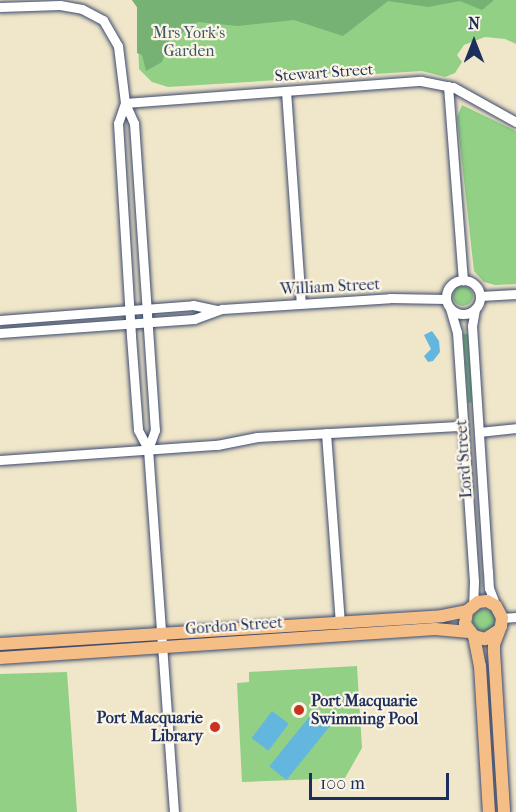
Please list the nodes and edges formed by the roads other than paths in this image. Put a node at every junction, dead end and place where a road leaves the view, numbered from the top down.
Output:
1 (0, 7) edge
2 (448, 86) junction
3 (286, 91) junction
4 (124, 103) junction
5 (516, 122) edge
6 (463, 280) junction
7 (516, 294) edge
8 (480, 296) junction
9 (301, 303) junction
10 (448, 303) junction
11 (146, 309) junction
12 (475, 309) junction
13 (129, 310) junction
14 (216, 310) junction
15 (0, 320) edge
16 (147, 322) junction
17 (130, 324) junction
18 (0, 333) edge
19 (463, 426) junction
20 (516, 428) edge
21 (479, 432) junction
22 (326, 433) junction
23 (148, 449) junction
24 (0, 460) edge
25 (496, 606) junction
26 (470, 608) junction
27 (516, 617) edge
28 (340, 623) junction
29 (501, 624) junction
30 (162, 633) junction
31 (471, 634) junction
32 (0, 644) edge
33 (163, 648) junction
34 (0, 658) edge
35 (174, 812) edge
36 (489, 812) edge
37 (504, 812) edge

1 - 4 street
2 - 3 street, Stewart Street
2 - 5 street, Stewart Street
2 - 6 street
3 - 4 street, Stewart Street
3 - 9 street
4 - 11 street
4 - 13 street
6 - 8 street
6 - 10 street
7 - 8 street
8 - 12 street, Lord Street
9 - 10 street, William Street
9 - 14 street, William Street
10 - 12 street
10 - 19 street, Lord Street
11 - 13 street, William Street
11 - 14 street, William Street
11 - 16 street
12 - 21 street, Lord Street
13 - 15 street, William Street
13 - 17 street
14 - 16 street, William Street
16 - 17 street, William Street
16 - 23 street
17 - 18 street, William Street
17 - 23 street
19 - 22 street
19 - 26 street, Lord Street
20 - 21 street
21 - 25 street, Lord Street
22 - 23 street
22 - 28 street
23 - 24 street
23 - 30 street
25 - 26 main road
25 - 29 main road
26 - 28 main road, Gordon Street
26 - 31 main road
27 - 29 street
28 - 30 main road, Gordon Street
29 - 31 main road
29 - 37 main road
30 - 32 main road, Gordon Street
30 - 33 street
31 - 33 main road, Gordon Street
31 - 36 main road
33 - 34 main road, Gordon Street
33 - 35 street

